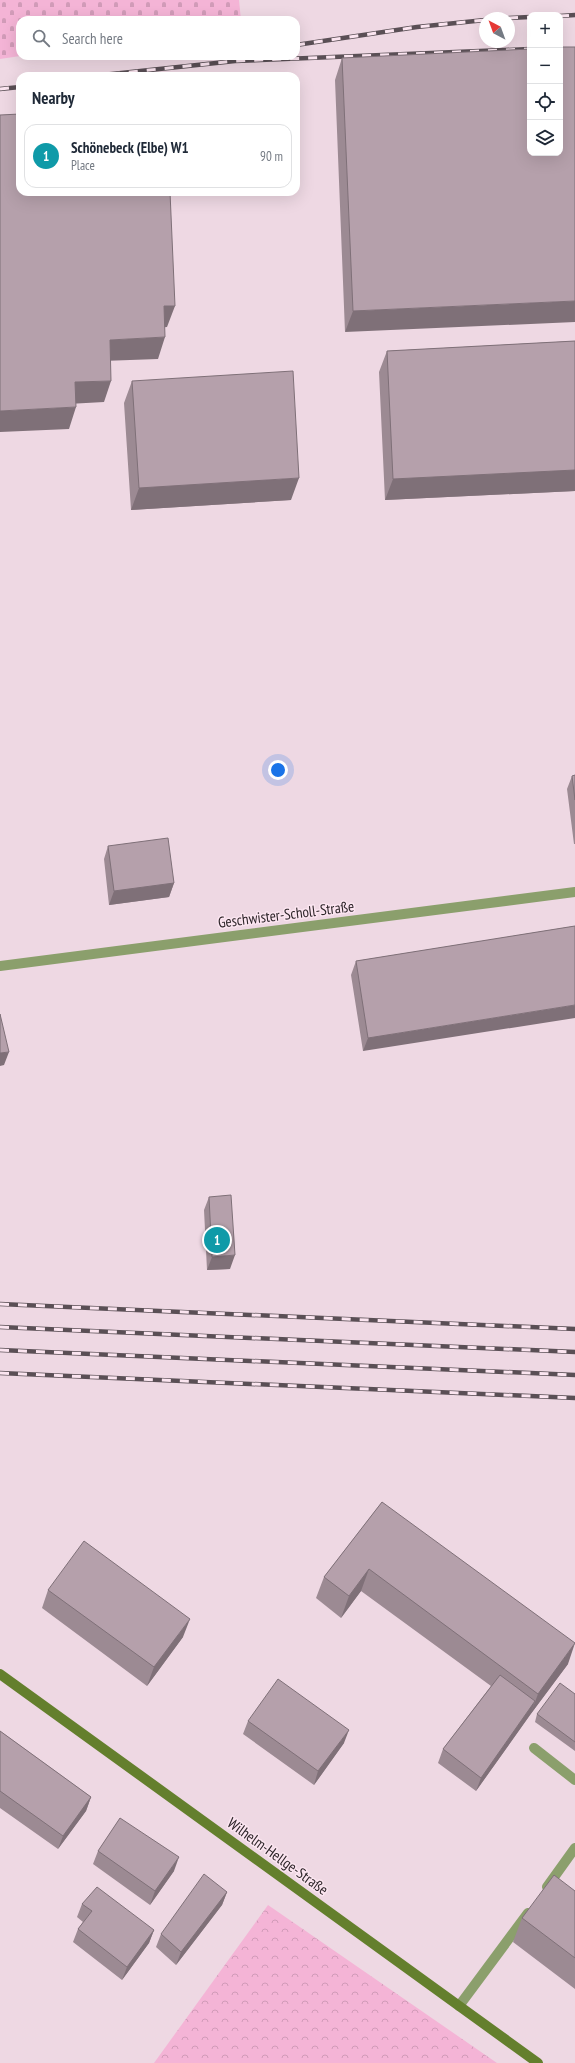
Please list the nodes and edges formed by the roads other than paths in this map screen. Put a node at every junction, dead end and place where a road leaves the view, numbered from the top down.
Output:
1 (575, 892) edge
2 (0, 966) edge
3 (0, 1674) edge
4 (534, 1748) dead end
5 (575, 1780) edge
6 (575, 1848) edge
7 (543, 1892) edge
8 (533, 1905) edge
9 (459, 2006) junction
10 (538, 2063) edge

1 - 2 street, Geschwister-Scholl-Straße
3 - 9 main road, Wilhelm-Hellge-Straße
4 - 5 street
6 - 7 street
8 - 9 street
9 - 10 main road, Wilhelm-Hellge-Straße

